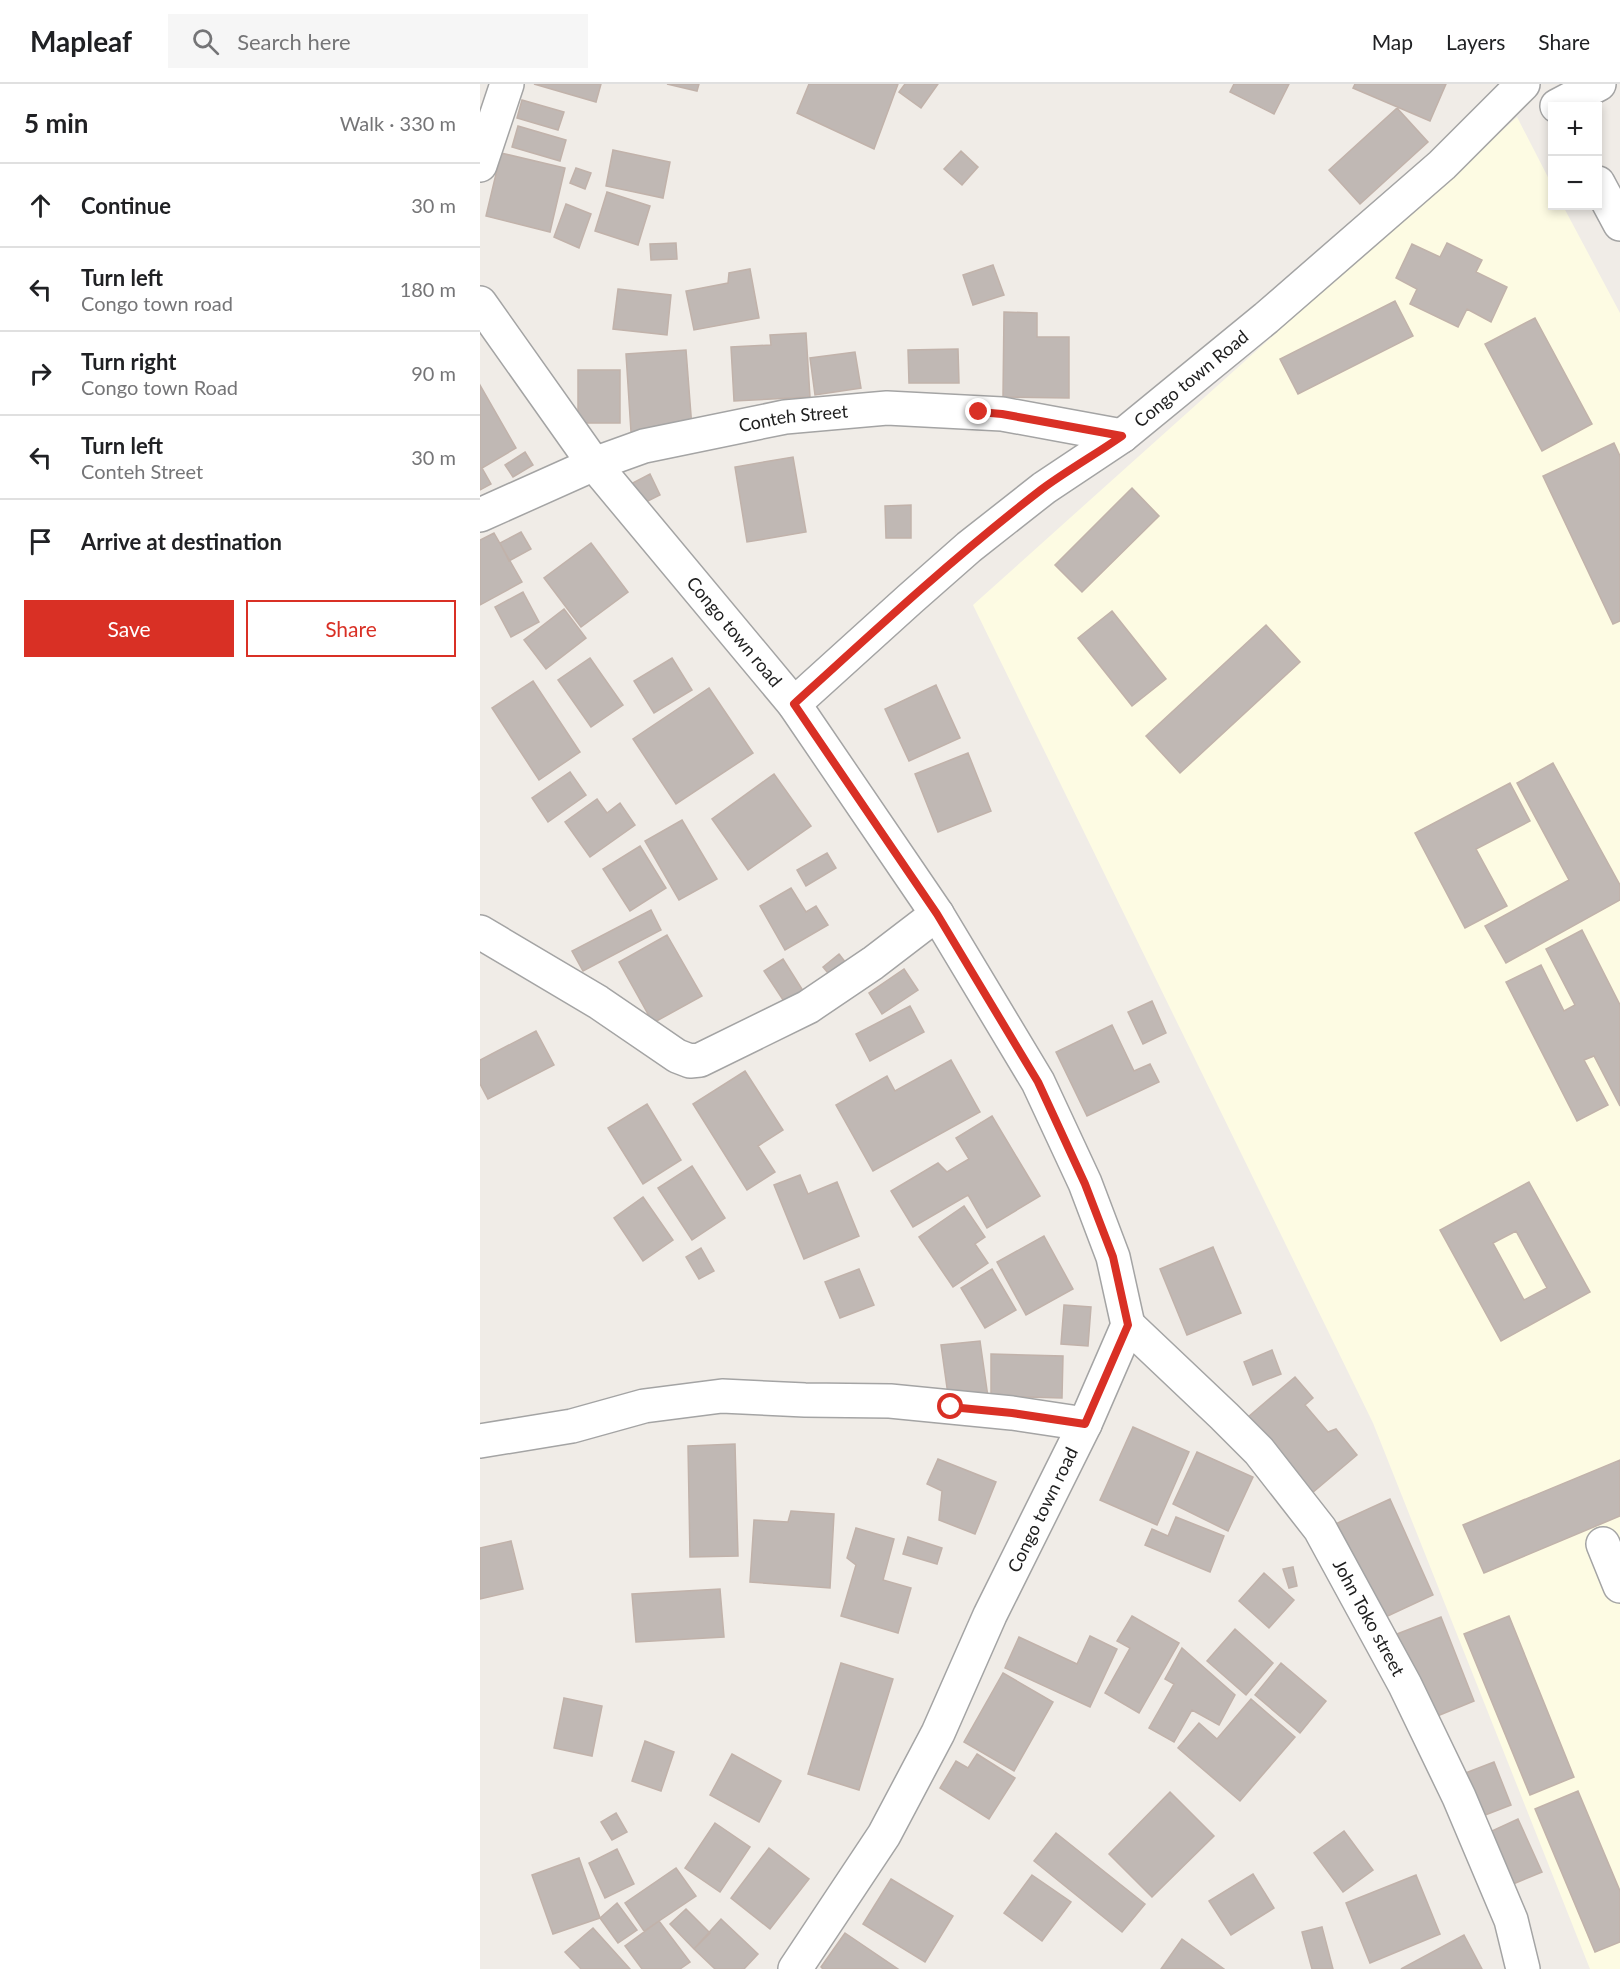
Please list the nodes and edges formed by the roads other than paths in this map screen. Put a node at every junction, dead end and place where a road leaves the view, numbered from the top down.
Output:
1 (507, 84) edge
2 (1523, 84) edge
3 (1544, 84) edge
4 (1599, 84) edge
5 (1555, 102) edge
6 (1565, 102) edge
7 (480, 165) edge
8 (1602, 190) edge
9 (1620, 224) edge
10 (480, 303) edge
11 (1122, 436) junction
12 (594, 464) junction
13 (480, 515) edge
14 (794, 704) junction
15 (937, 914) junction
16 (480, 932) edge
17 (1128, 1325) junction
18 (1085, 1424) junction
19 (480, 1441) edge
20 (1603, 1544) dead end
21 (1620, 1586) edge
22 (795, 1969) edge
23 (1523, 1969) edge

1 - 7 street
2 - 11 street, Congo town Road
3 - 5 street
4 - 6 street
8 - 9 street
10 - 12 street, Congo town road
11 - 12 street, Conteh Street
11 - 14 street, Congo town Road
12 - 13 street, Conteh Street
12 - 14 street, Congo town road
14 - 15 street, Congo town road
15 - 16 street
15 - 17 street, Congo town road
17 - 18 street, Congo town road
17 - 23 street, John Toko street
18 - 19 street
18 - 22 street, Congo town road
20 - 21 street

